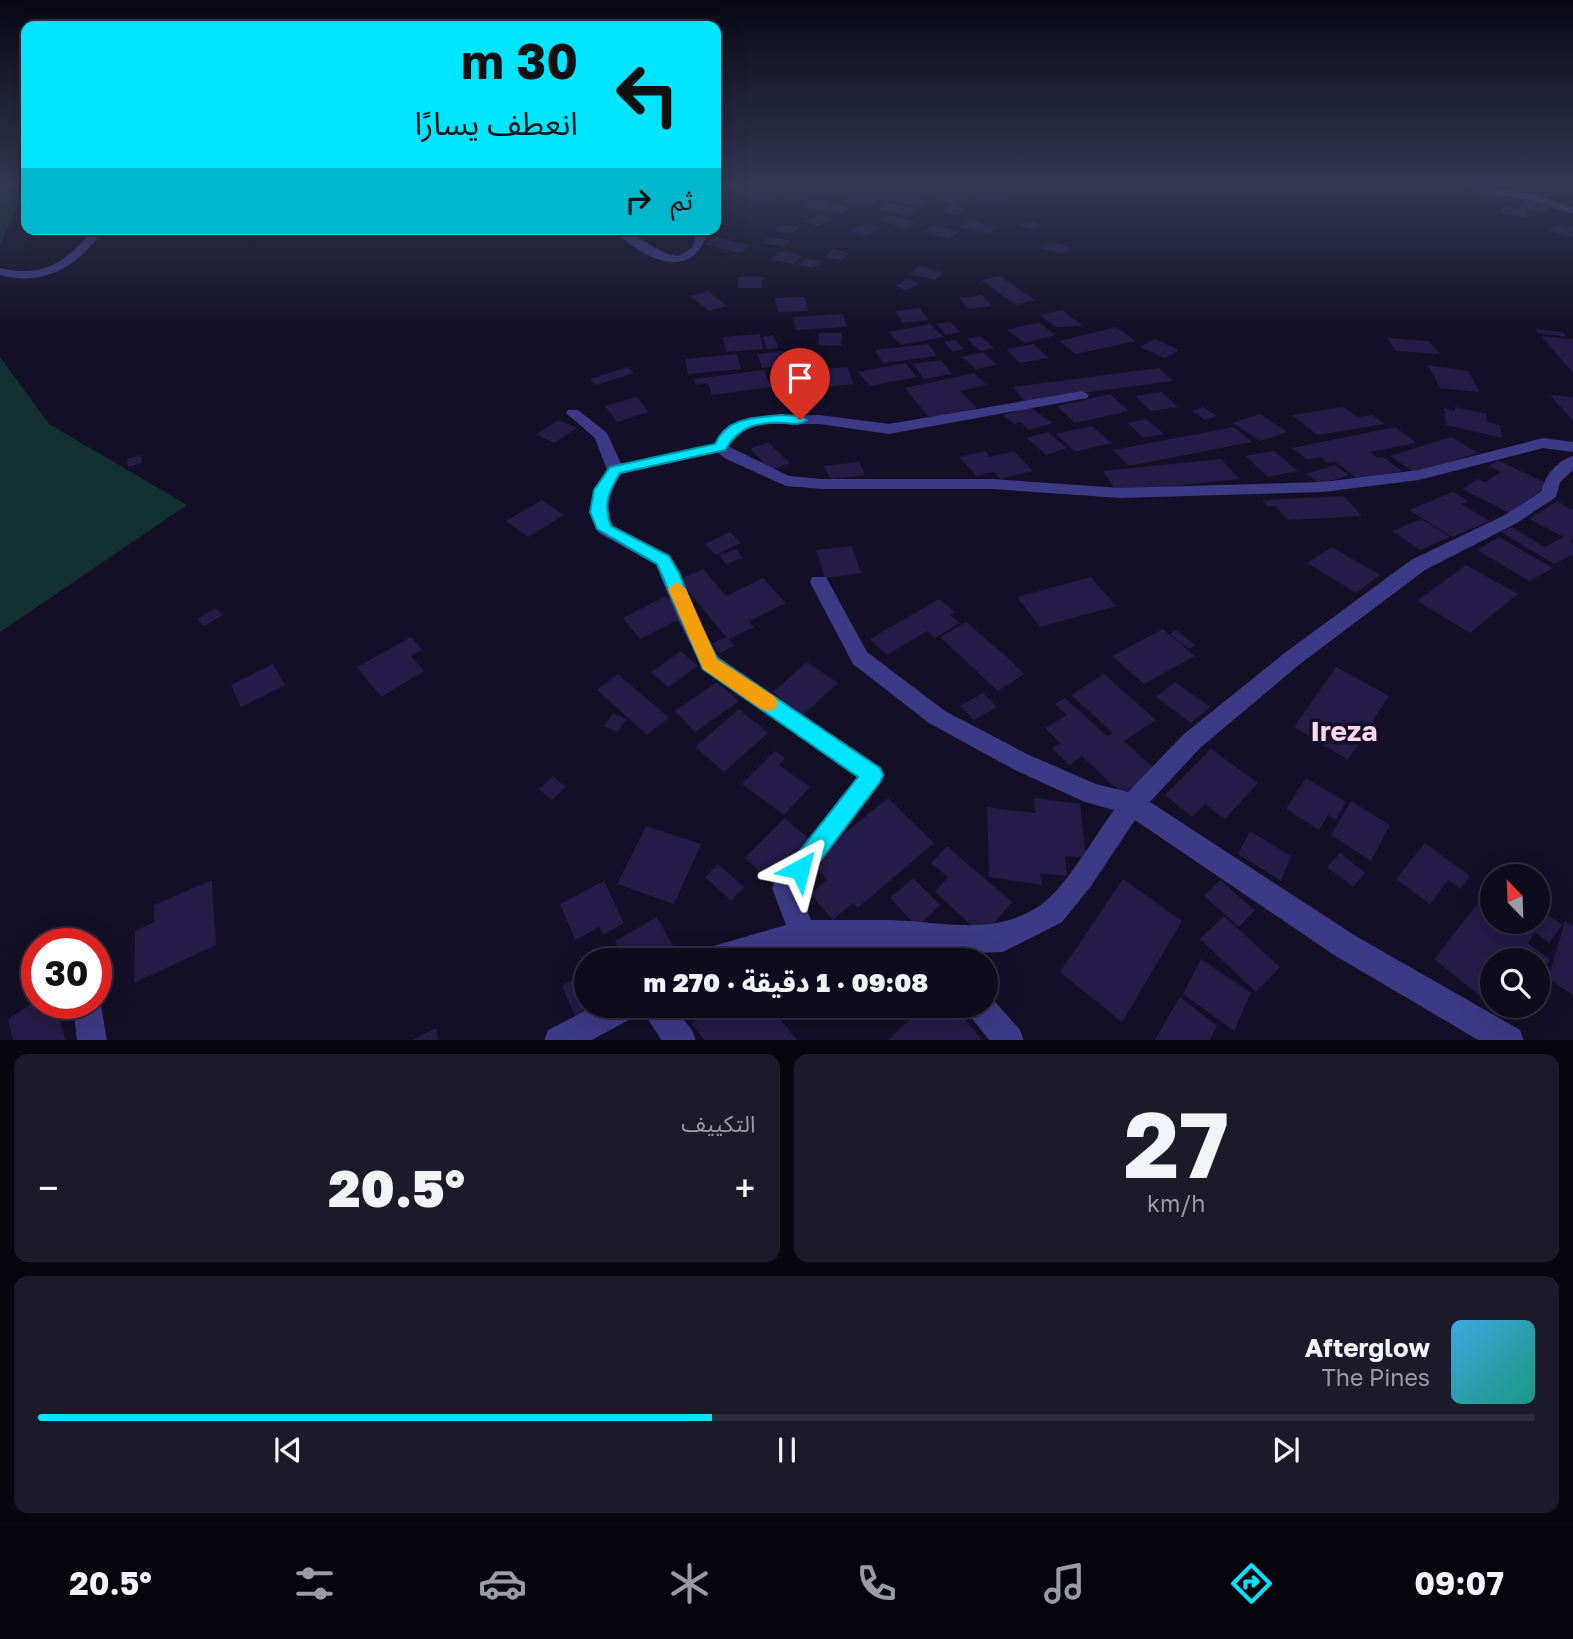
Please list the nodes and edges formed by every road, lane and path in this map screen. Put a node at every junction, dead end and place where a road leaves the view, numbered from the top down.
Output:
1 (91, 235) edge
2 (625, 235) edge
3 (701, 235) edge
4 (0, 271) edge
5 (1082, 395) dead end
6 (573, 413) dead end
7 (720, 447) junction
8 (1573, 447) edge
9 (1573, 461) edge
10 (615, 470) junction
11 (819, 582) dead end
12 (1132, 804) junction
13 (803, 934) junction
14 (755, 948) edge
15 (944, 948) edge
16 (966, 948) edge
17 (603, 1018) edge
18 (663, 1018) edge
19 (989, 1018) edge
20 (89, 1019) edge
21 (92, 1040) edge
22 (561, 1040) edge
23 (680, 1040) edge
24 (1008, 1040) edge
25 (1507, 1040) edge

1 - 4 street
2 - 3 street
5 - 7 street
6 - 10 street
7 - 8 street
7 - 10 street
9 - 12 street
10 - 13 street
11 - 12 street
12 - 16 street
12 - 25 street
13 - 14 street
13 - 15 street
17 - 22 street
18 - 23 street
19 - 24 street
20 - 21 street

